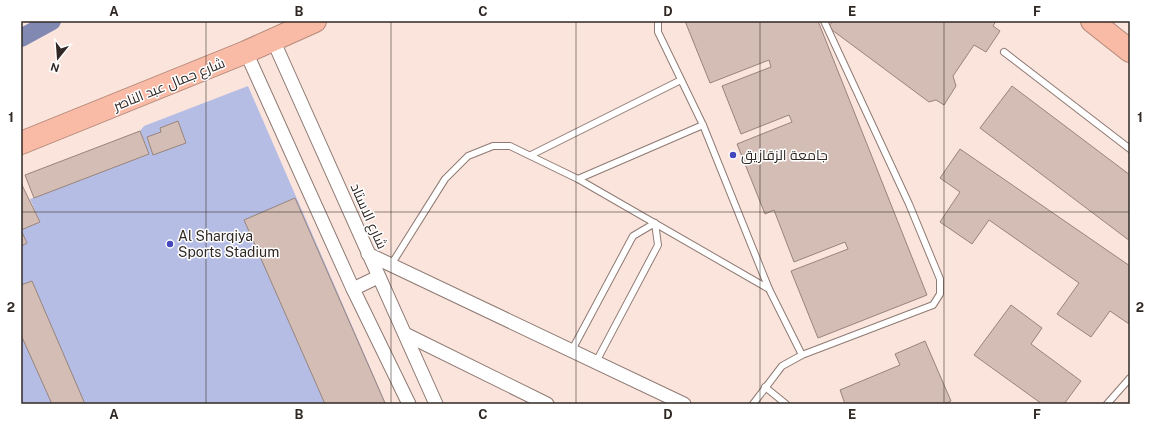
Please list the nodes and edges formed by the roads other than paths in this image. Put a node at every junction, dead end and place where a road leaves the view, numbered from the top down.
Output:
1 (315, 21) edge
2 (658, 21) edge
3 (824, 21) edge
4 (1092, 21) edge
5 (274, 40) junction
6 (1130, 50) edge
7 (246, 52) junction
8 (1004, 52) dead end
9 (681, 80) junction
10 (702, 125) junction
11 (21, 143) edge
12 (1130, 149) edge
13 (531, 155) junction
14 (578, 179) junction
15 (655, 223) junction
16 (368, 254) junction
17 (391, 265) junction
18 (378, 277) junction
19 (354, 289) junction
20 (769, 289) junction
21 (405, 334) junction
22 (572, 350) junction
23 (802, 356) junction
24 (596, 362) junction
25 (1130, 378) edge
26 (765, 387) junction
27 (1109, 402) edge
28 (410, 404) edge
29 (436, 404) edge
30 (547, 404) edge
31 (684, 404) edge
32 (753, 404) edge
33 (786, 404) edge
34 (1118, 404) edge

1 - 5 highway, شارع جمال عبد الناصر
2 - 9 lane
3 - 23 lane
4 - 6 highway
5 - 7 highway, شارع جمال عبد الناصر
5 - 16 street, شارع الاستاد
7 - 11 highway, شارع جمال عبد الناصر
7 - 19 street
8 - 12 lane
9 - 10 lane
9 - 13 lane
10 - 14 lane
10 - 20 lane
13 - 14 lane
13 - 17 lane
14 - 15 lane
15 - 20 lane
15 - 22 lane
15 - 24 lane
16 - 17 street
16 - 18 street, شارع الاستاد
17 - 22 street
18 - 19 street
18 - 21 street, شارع الاستاد
19 - 28 street
20 - 23 lane
21 - 29 street, شارع الاستاد
21 - 30 street
22 - 24 street
23 - 26 lane
24 - 31 street
25 - 27 lane
26 - 32 lane
26 - 33 lane
27 - 34 lane

